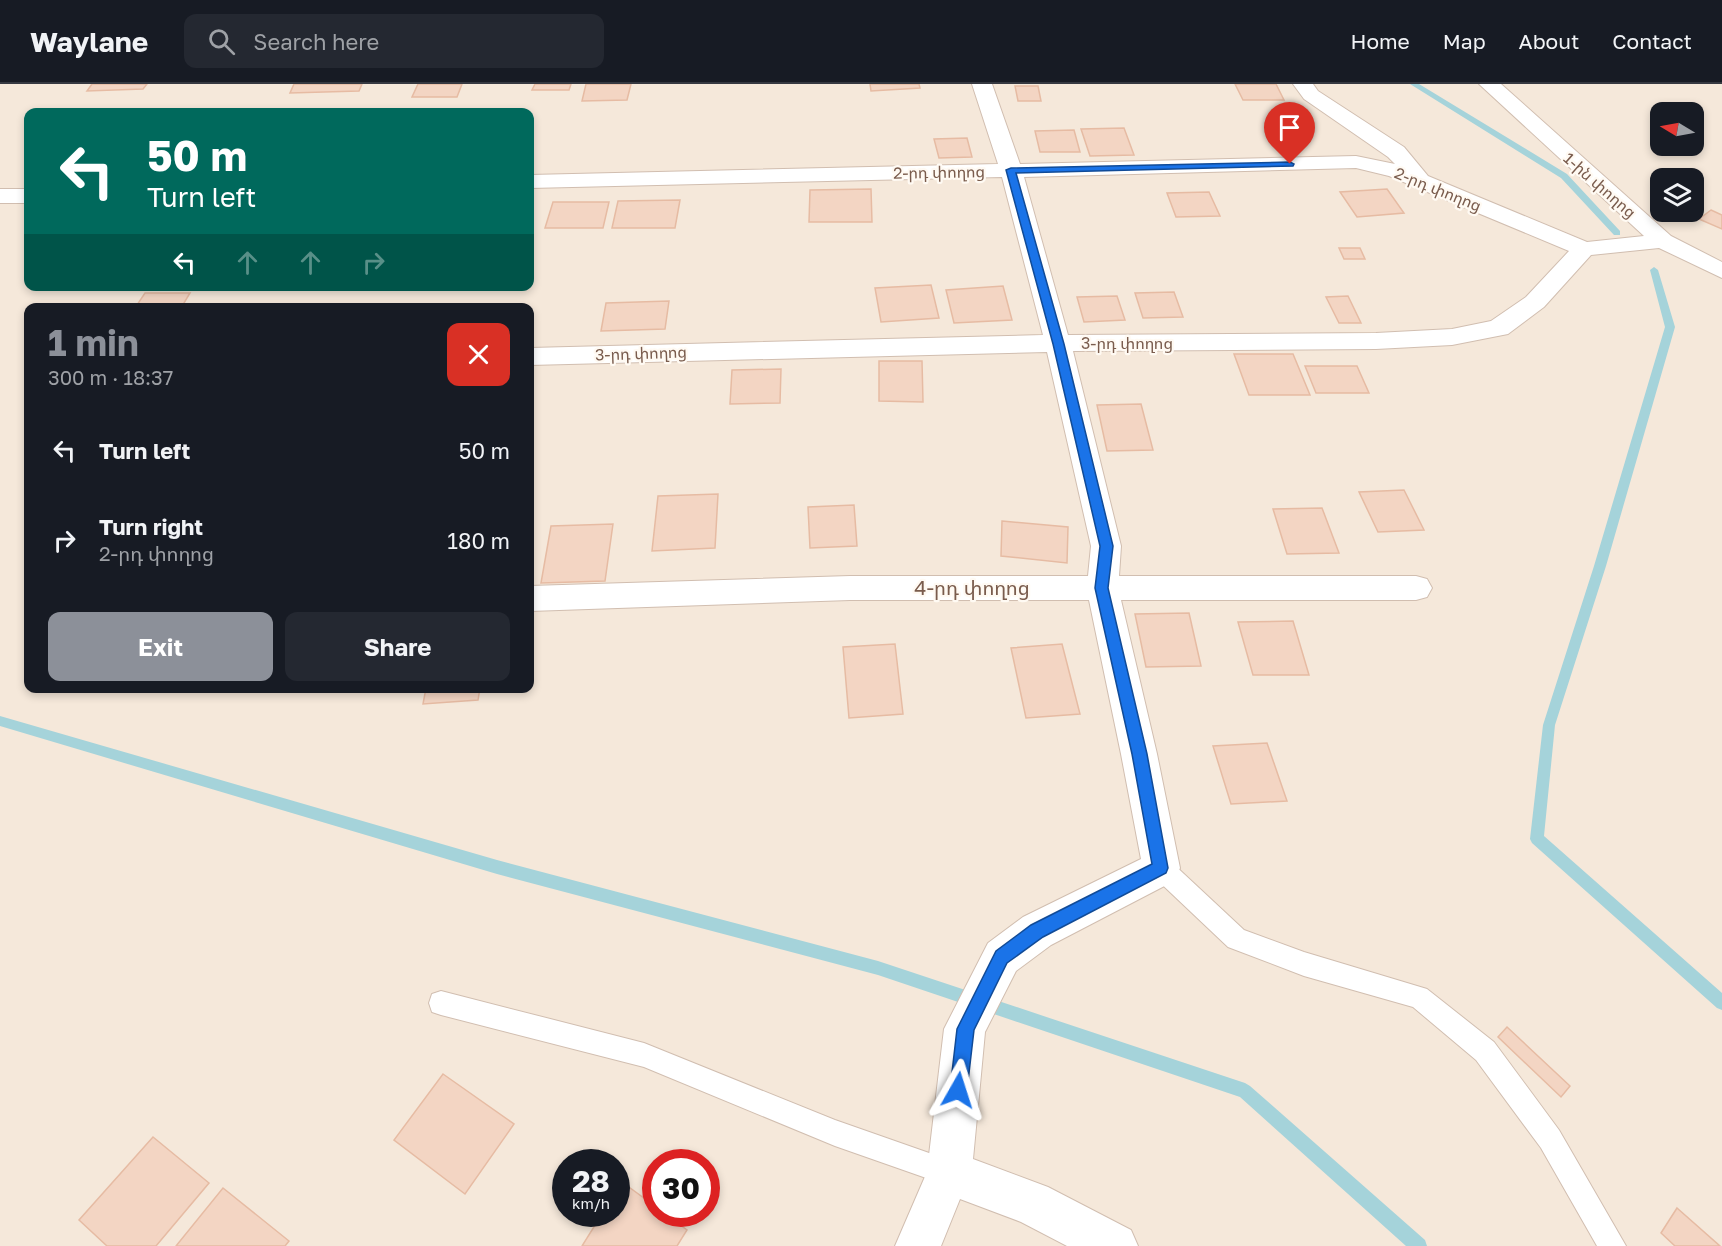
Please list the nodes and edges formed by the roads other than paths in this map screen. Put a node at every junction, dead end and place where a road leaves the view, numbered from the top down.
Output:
1 (982, 84) edge
2 (1303, 84) edge
3 (1489, 84) edge
4 (1011, 170) junction
5 (1421, 181) junction
6 (534, 182) edge
7 (0, 196) edge
8 (24, 196) edge
9 (1663, 242) junction
10 (1584, 249) junction
11 (1722, 271) edge
12 (1058, 344) junction
13 (534, 357) edge
14 (1102, 588) junction
15 (1416, 588) dead end
16 (534, 599) edge
17 (1161, 868) junction
18 (441, 1004) dead end
19 (949, 1173) junction
20 (918, 1246) edge
21 (1115, 1246) edge
22 (1612, 1246) edge

1 - 4 street
2 - 5 street
3 - 9 street, 1-ին փողոց
4 - 5 street, 2-րդ փողոց
4 - 6 street, 2-րդ փողոց
4 - 12 street
5 - 10 street, 2-րդ փողոց
7 - 8 street
9 - 10 street
9 - 11 street, 1-ին փողոց
10 - 12 street, 3-րդ փողոց
12 - 13 street, 3-րդ փողոց
12 - 14 street
14 - 15 street, 4-րդ փողոց
14 - 16 street, 4-րդ փողոց
14 - 17 street
17 - 19 street
17 - 22 lane
18 - 19 lane
19 - 20 street
19 - 21 street

